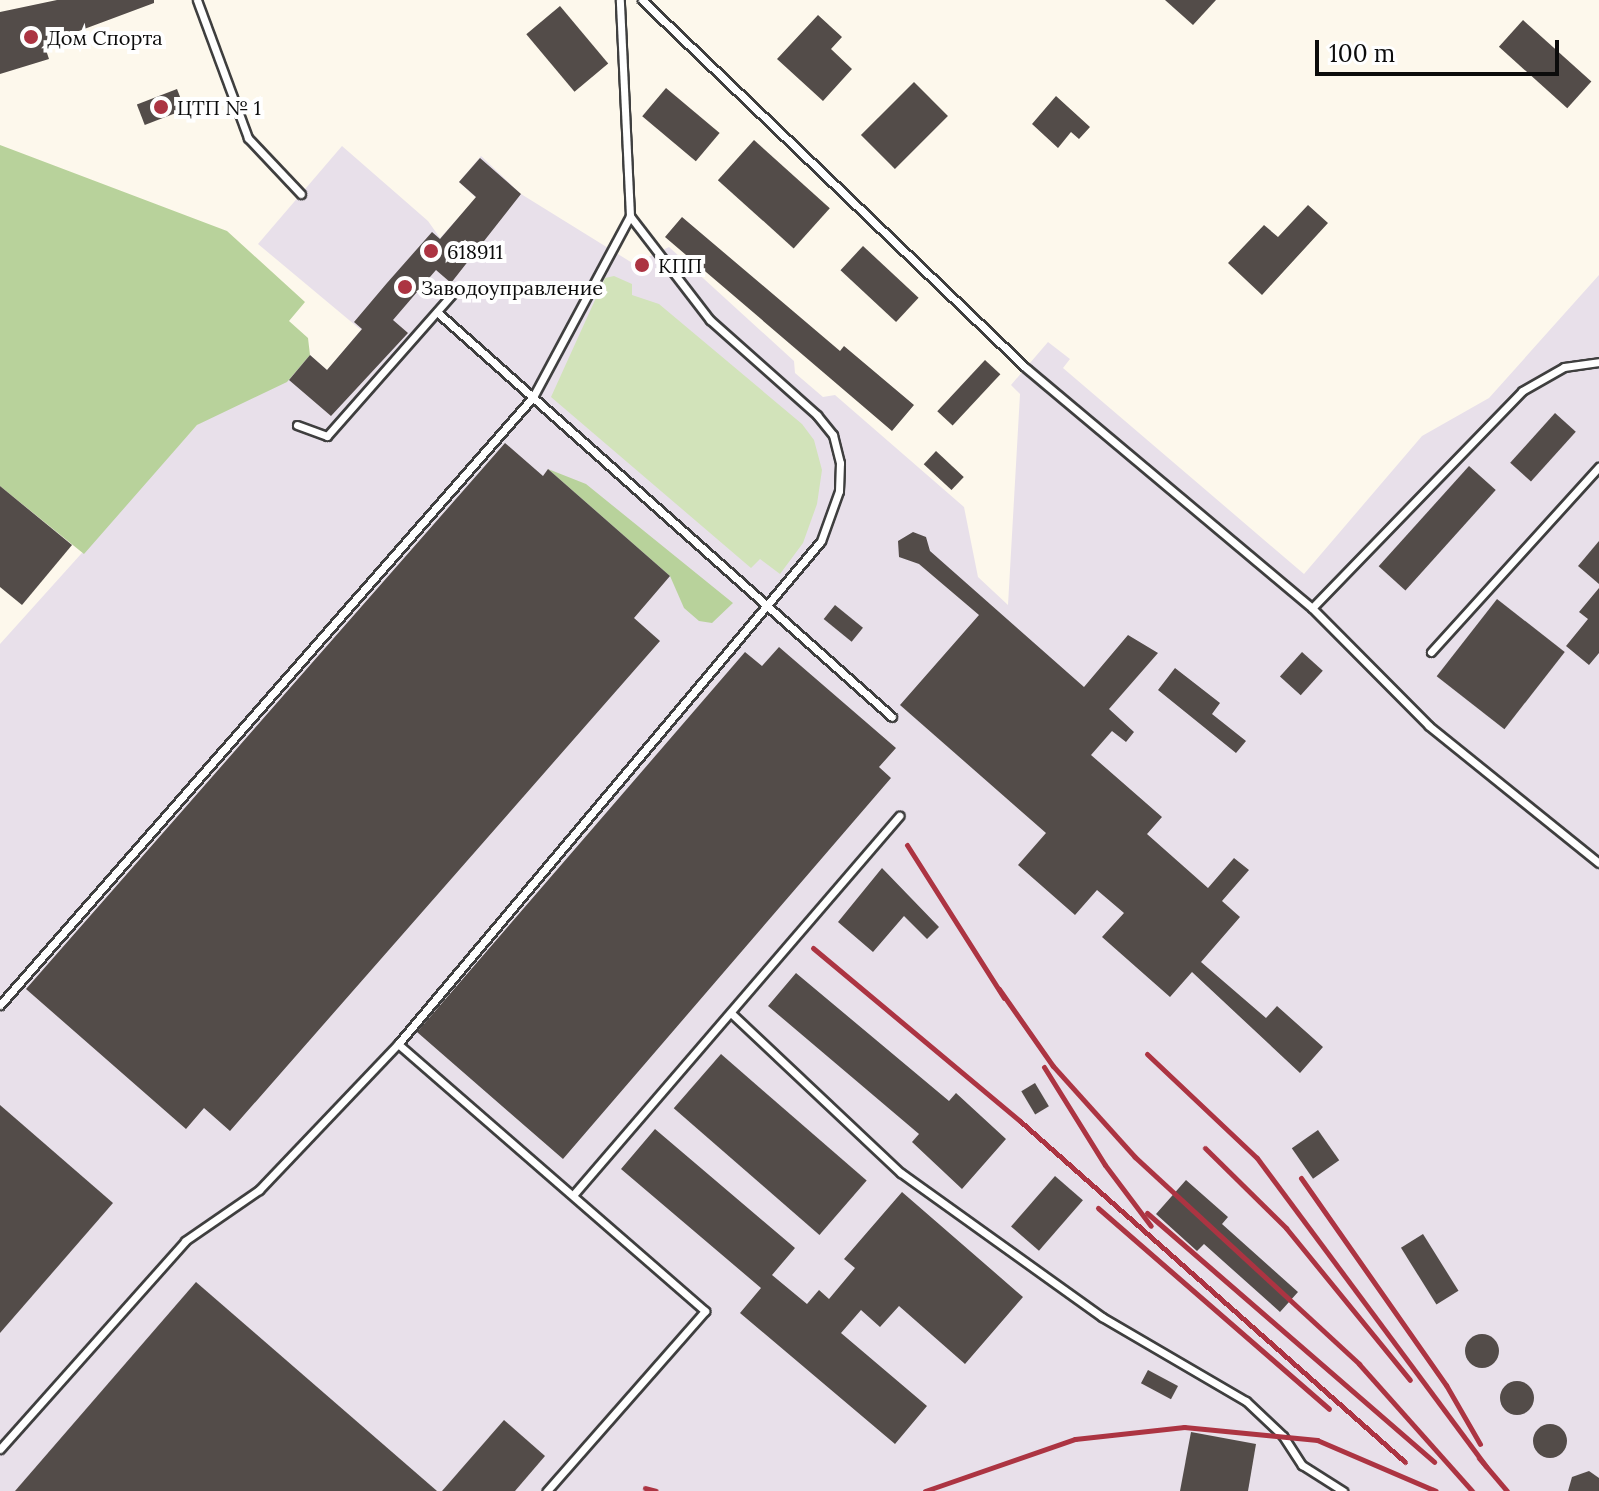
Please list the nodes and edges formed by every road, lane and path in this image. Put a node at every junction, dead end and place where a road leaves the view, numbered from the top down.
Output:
1 (197, 0) edge
2 (620, 0) edge
3 (642, 0) edge
4 (301, 194) dead end
5 (630, 216) junction
6 (455, 291) dead end
7 (437, 312) junction
8 (1599, 362) edge
9 (533, 397) junction
10 (297, 425) dead end
11 (1599, 467) edge
12 (770, 605) junction
13 (1312, 608) junction
14 (1431, 652) dead end
15 (892, 717) dead end
16 (899, 816) dead end
17 (1599, 863) edge
18 (0, 1005) edge
19 (731, 1013) junction
20 (398, 1044) junction
21 (574, 1194) junction
22 (0, 1449) edge
23 (547, 1491) edge
24 (1343, 1491) edge

1 - 4 lane
2 - 5 lane
3 - 13 lane
5 - 9 lane
5 - 12 lane
6 - 7 lane
7 - 9 lane
7 - 10 lane
8 - 13 lane
9 - 12 lane
9 - 18 lane
11 - 14 lane
12 - 15 lane
12 - 20 lane
13 - 17 lane
16 - 19 lane
19 - 21 lane
19 - 24 lane
20 - 21 lane
20 - 22 lane
21 - 23 lane

